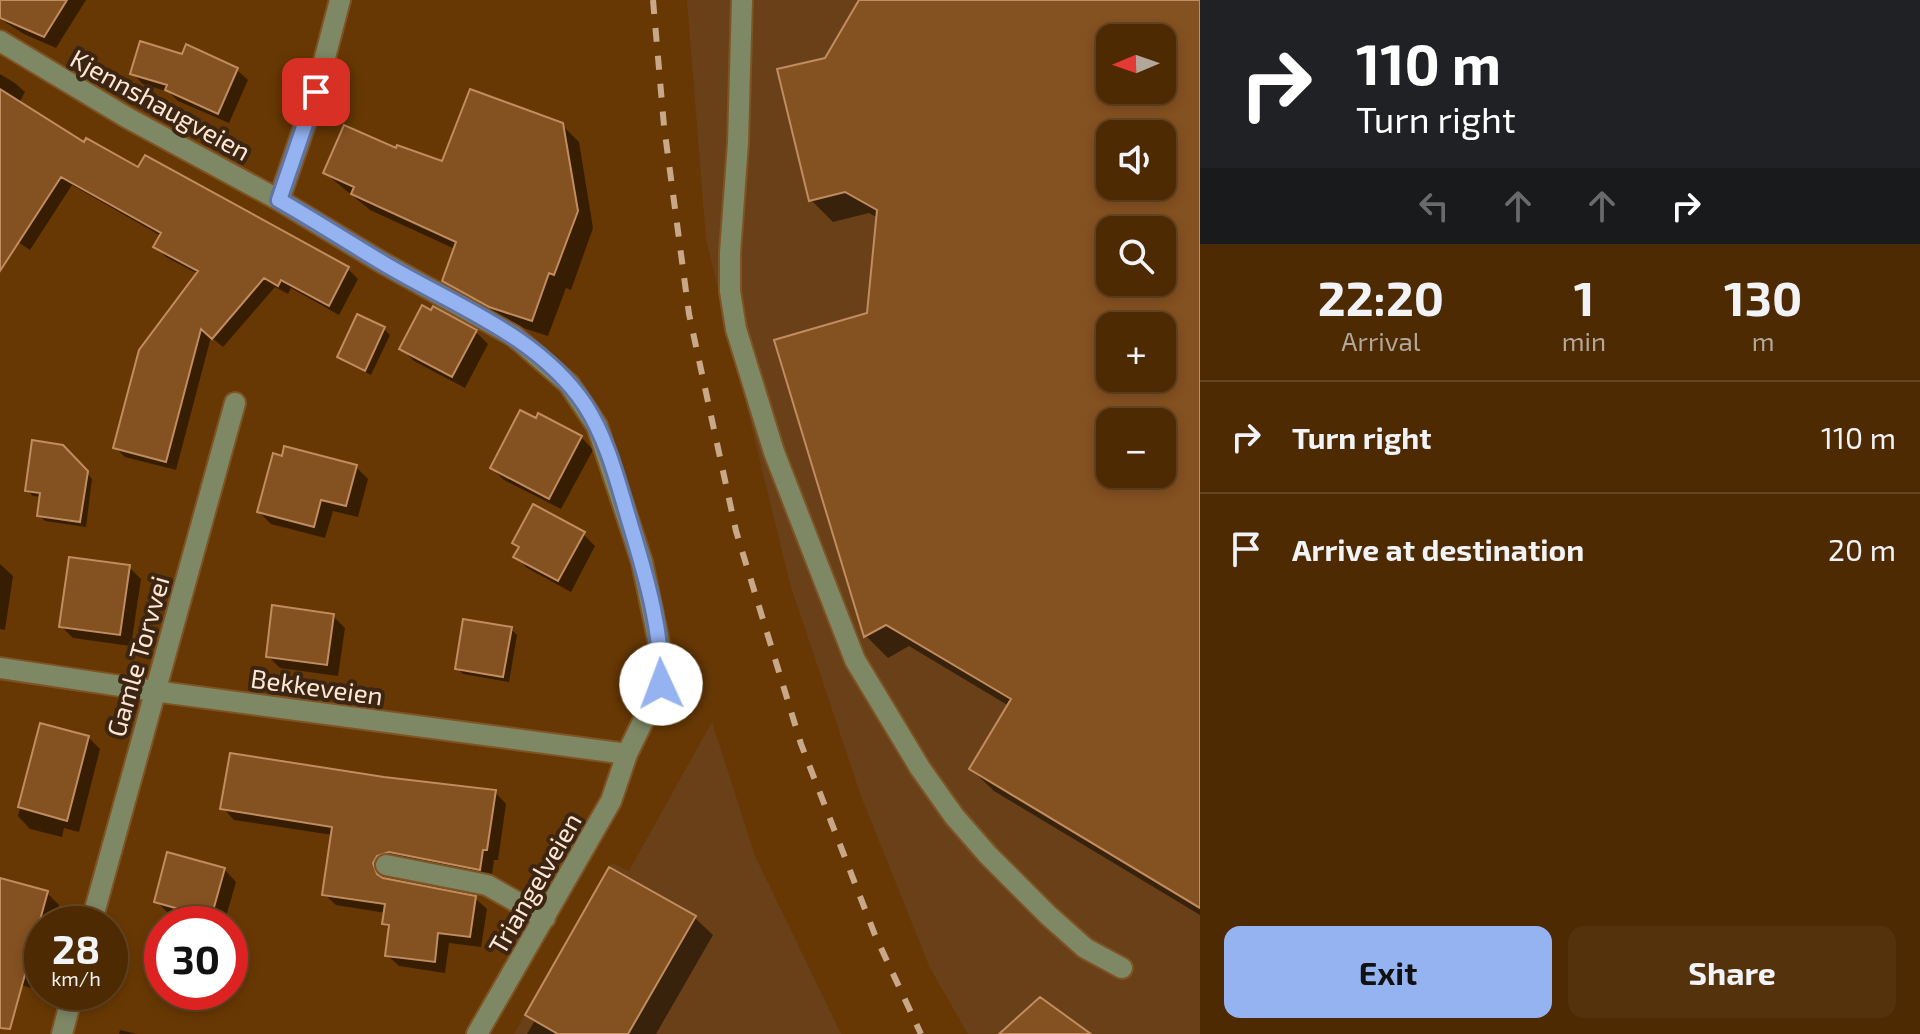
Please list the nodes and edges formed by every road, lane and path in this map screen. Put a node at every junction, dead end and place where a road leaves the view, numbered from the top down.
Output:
1 (340, 0) edge
2 (742, 0) edge
3 (0, 41) edge
4 (279, 200) junction
5 (235, 403) dead end
6 (0, 668) edge
7 (154, 691) junction
8 (627, 754) junction
9 (386, 865) dead end
10 (96, 906) edge
11 (545, 918) junction
12 (1122, 968) dead end
13 (68, 1010) edge
14 (62, 1034) edge
15 (477, 1034) edge

1 - 4 street
2 - 12 street
3 - 4 street, Kjennshaugveien
4 - 8 street, Kjennshaugveien
5 - 7 street, Gamle Torvvei
6 - 7 street, Bekkeveien
7 - 8 street, Bekkeveien
7 - 10 street, Gamle Torvvei
8 - 11 street, Triangelveien
9 - 11 street
11 - 15 street, Triangelveien
13 - 14 street

